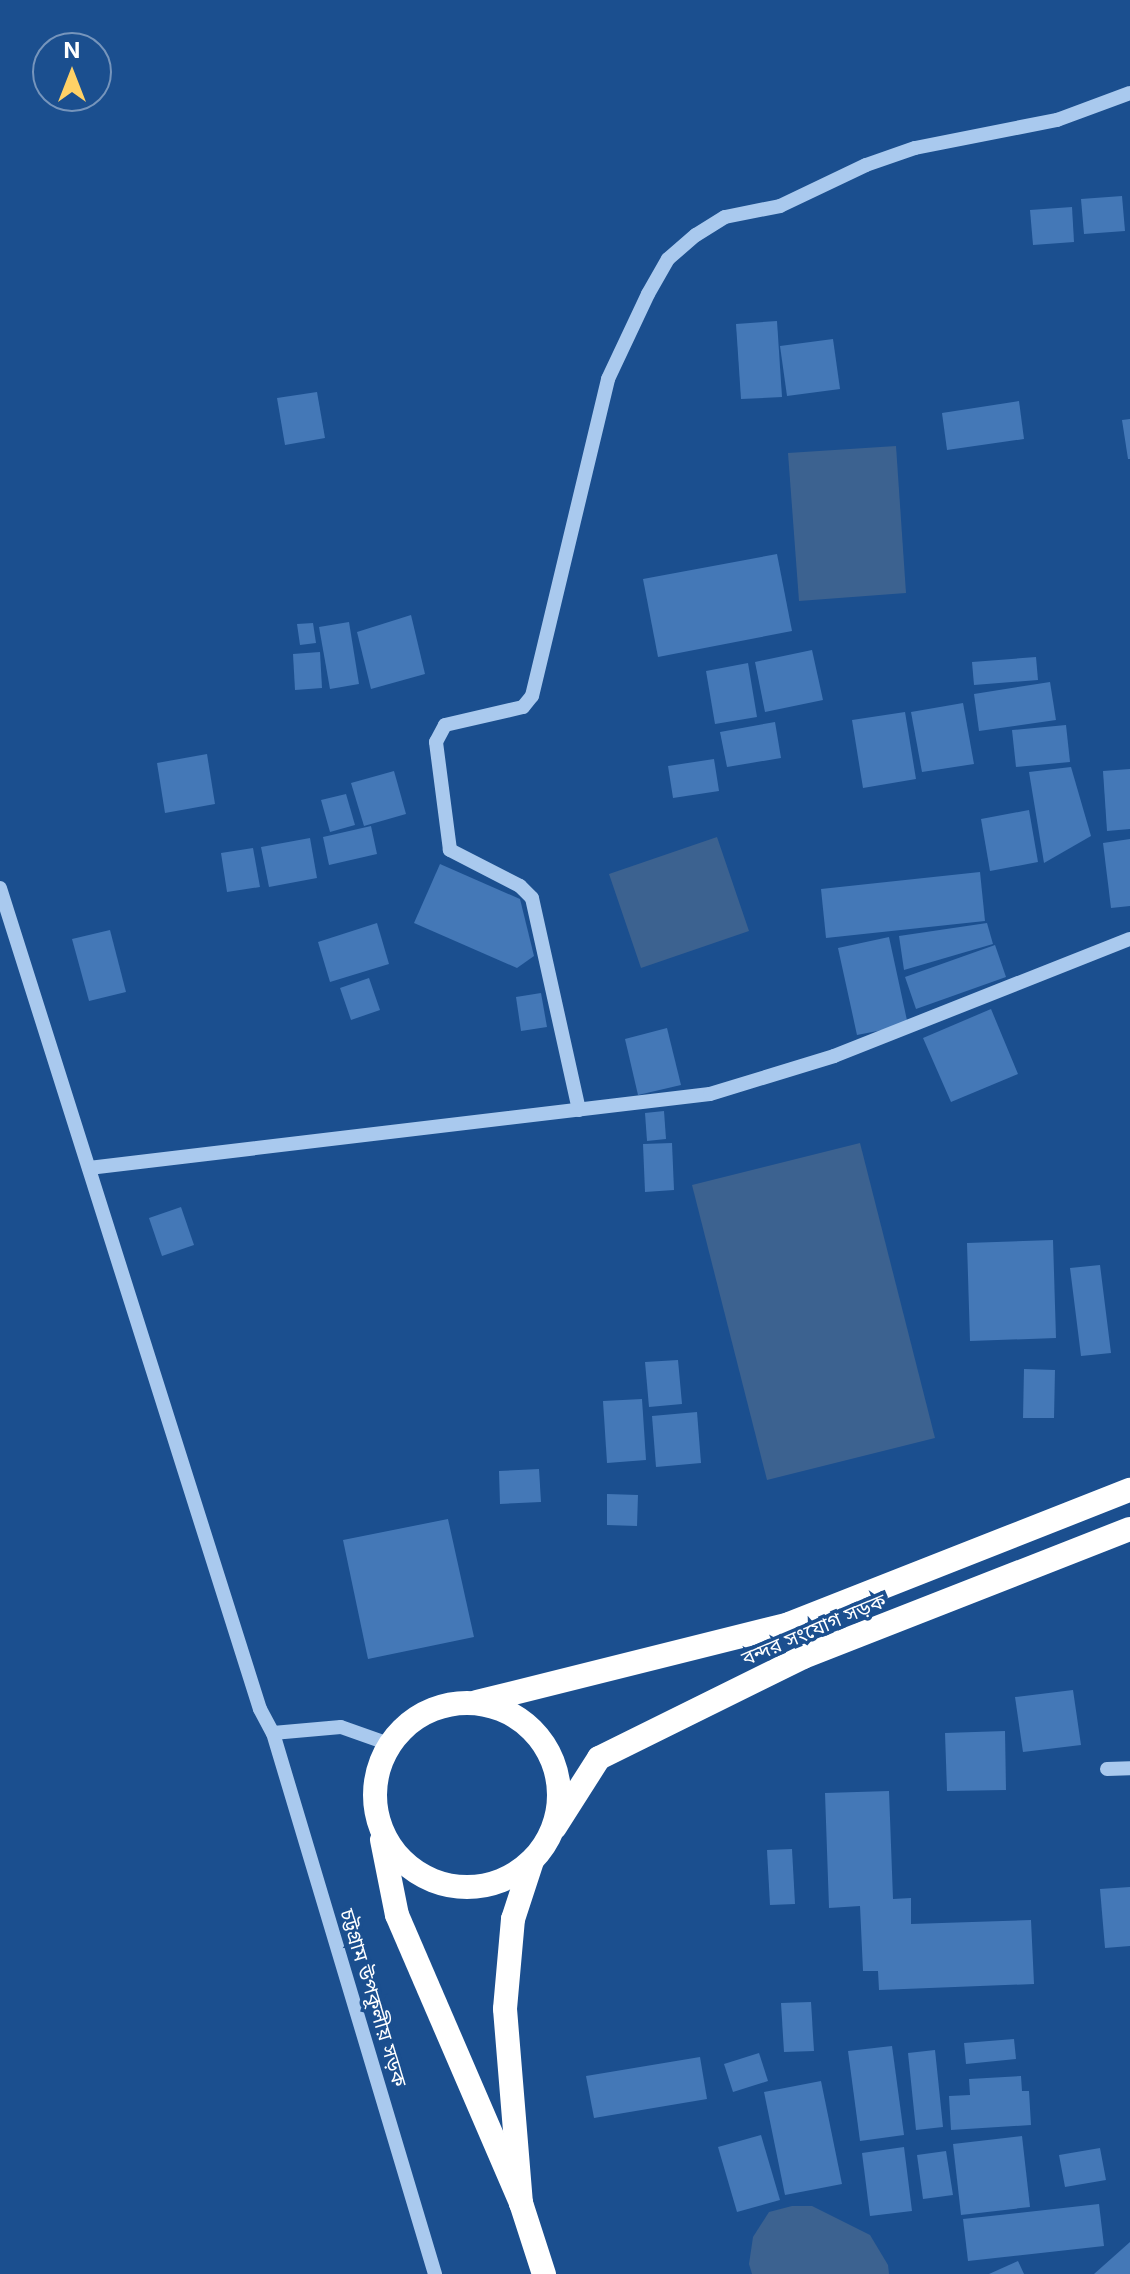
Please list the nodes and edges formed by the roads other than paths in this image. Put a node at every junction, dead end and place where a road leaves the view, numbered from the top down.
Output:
1 (1130, 93) edge
2 (0, 888) edge
3 (1130, 939) edge
4 (579, 1110) junction
5 (89, 1168) junction
6 (1130, 1490) edge
7 (1130, 1529) edge
8 (477, 1702) junction
9 (273, 1733) junction
10 (389, 1744) junction
11 (1130, 1768) edge
12 (1107, 1769) dead end
13 (375, 1809) junction
14 (555, 1827) junction
15 (532, 1861) junction
16 (521, 2203) junction
17 (435, 2274) edge
18 (544, 2274) edge

1 - 4 street
2 - 5 street, চট্টগ্রাম উপকূলীয় সড়ক
3 - 4 street
4 - 5 street
5 - 9 street, চট্টগ্রাম উপকূলীয় সড়ক
6 - 8 highway, বন্দর সংযোগ সড়ক
7 - 14 highway, বন্দর সংযোগ সড়ক
8 - 10 highway
8 - 14 highway
9 - 10 street
9 - 17 street, চট্টগ্রাম উপকূলীয় সড়ক
10 - 13 highway
11 - 12 street
13 - 15 highway
13 - 16 highway
14 - 15 highway
15 - 16 highway
16 - 18 highway

